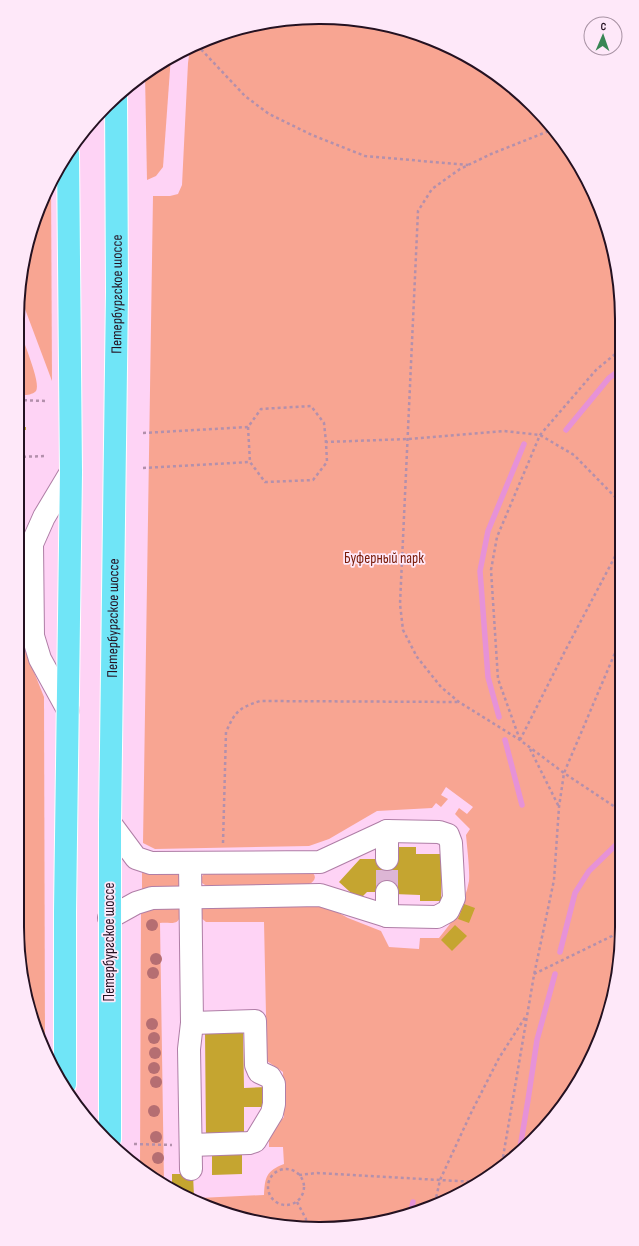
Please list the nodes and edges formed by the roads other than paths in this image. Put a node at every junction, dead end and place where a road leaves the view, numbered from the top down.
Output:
1 (116, 106) edge
2 (68, 165) edge
3 (71, 472) junction
4 (68, 710) junction
5 (110, 823) junction
6 (387, 831) junction
7 (387, 859) tunnel mouth
8 (190, 864) junction
9 (387, 892) tunnel mouth
10 (191, 897) junction
11 (386, 916) junction
12 (109, 918) junction
13 (192, 1023) junction
14 (65, 1076) edge
15 (110, 1134) edge
16 (191, 1145) junction
17 (191, 1170) dead end

1 - 5 main road, Петербургское шоссе
2 - 3 main road
3 - 4 main road
3 - 4 lane
4 - 14 main road
5 - 8 lane
5 - 12 main road, Петербургское шоссе
6 - 7 lane
6 - 8 lane
6 - 11 lane
8 - 10 lane
9 - 11 lane
10 - 11 lane
10 - 12 lane
10 - 13 lane
12 - 15 main road, Петербургское шоссе
13 - 16 lane
13 - 16 lane
16 - 17 lane

